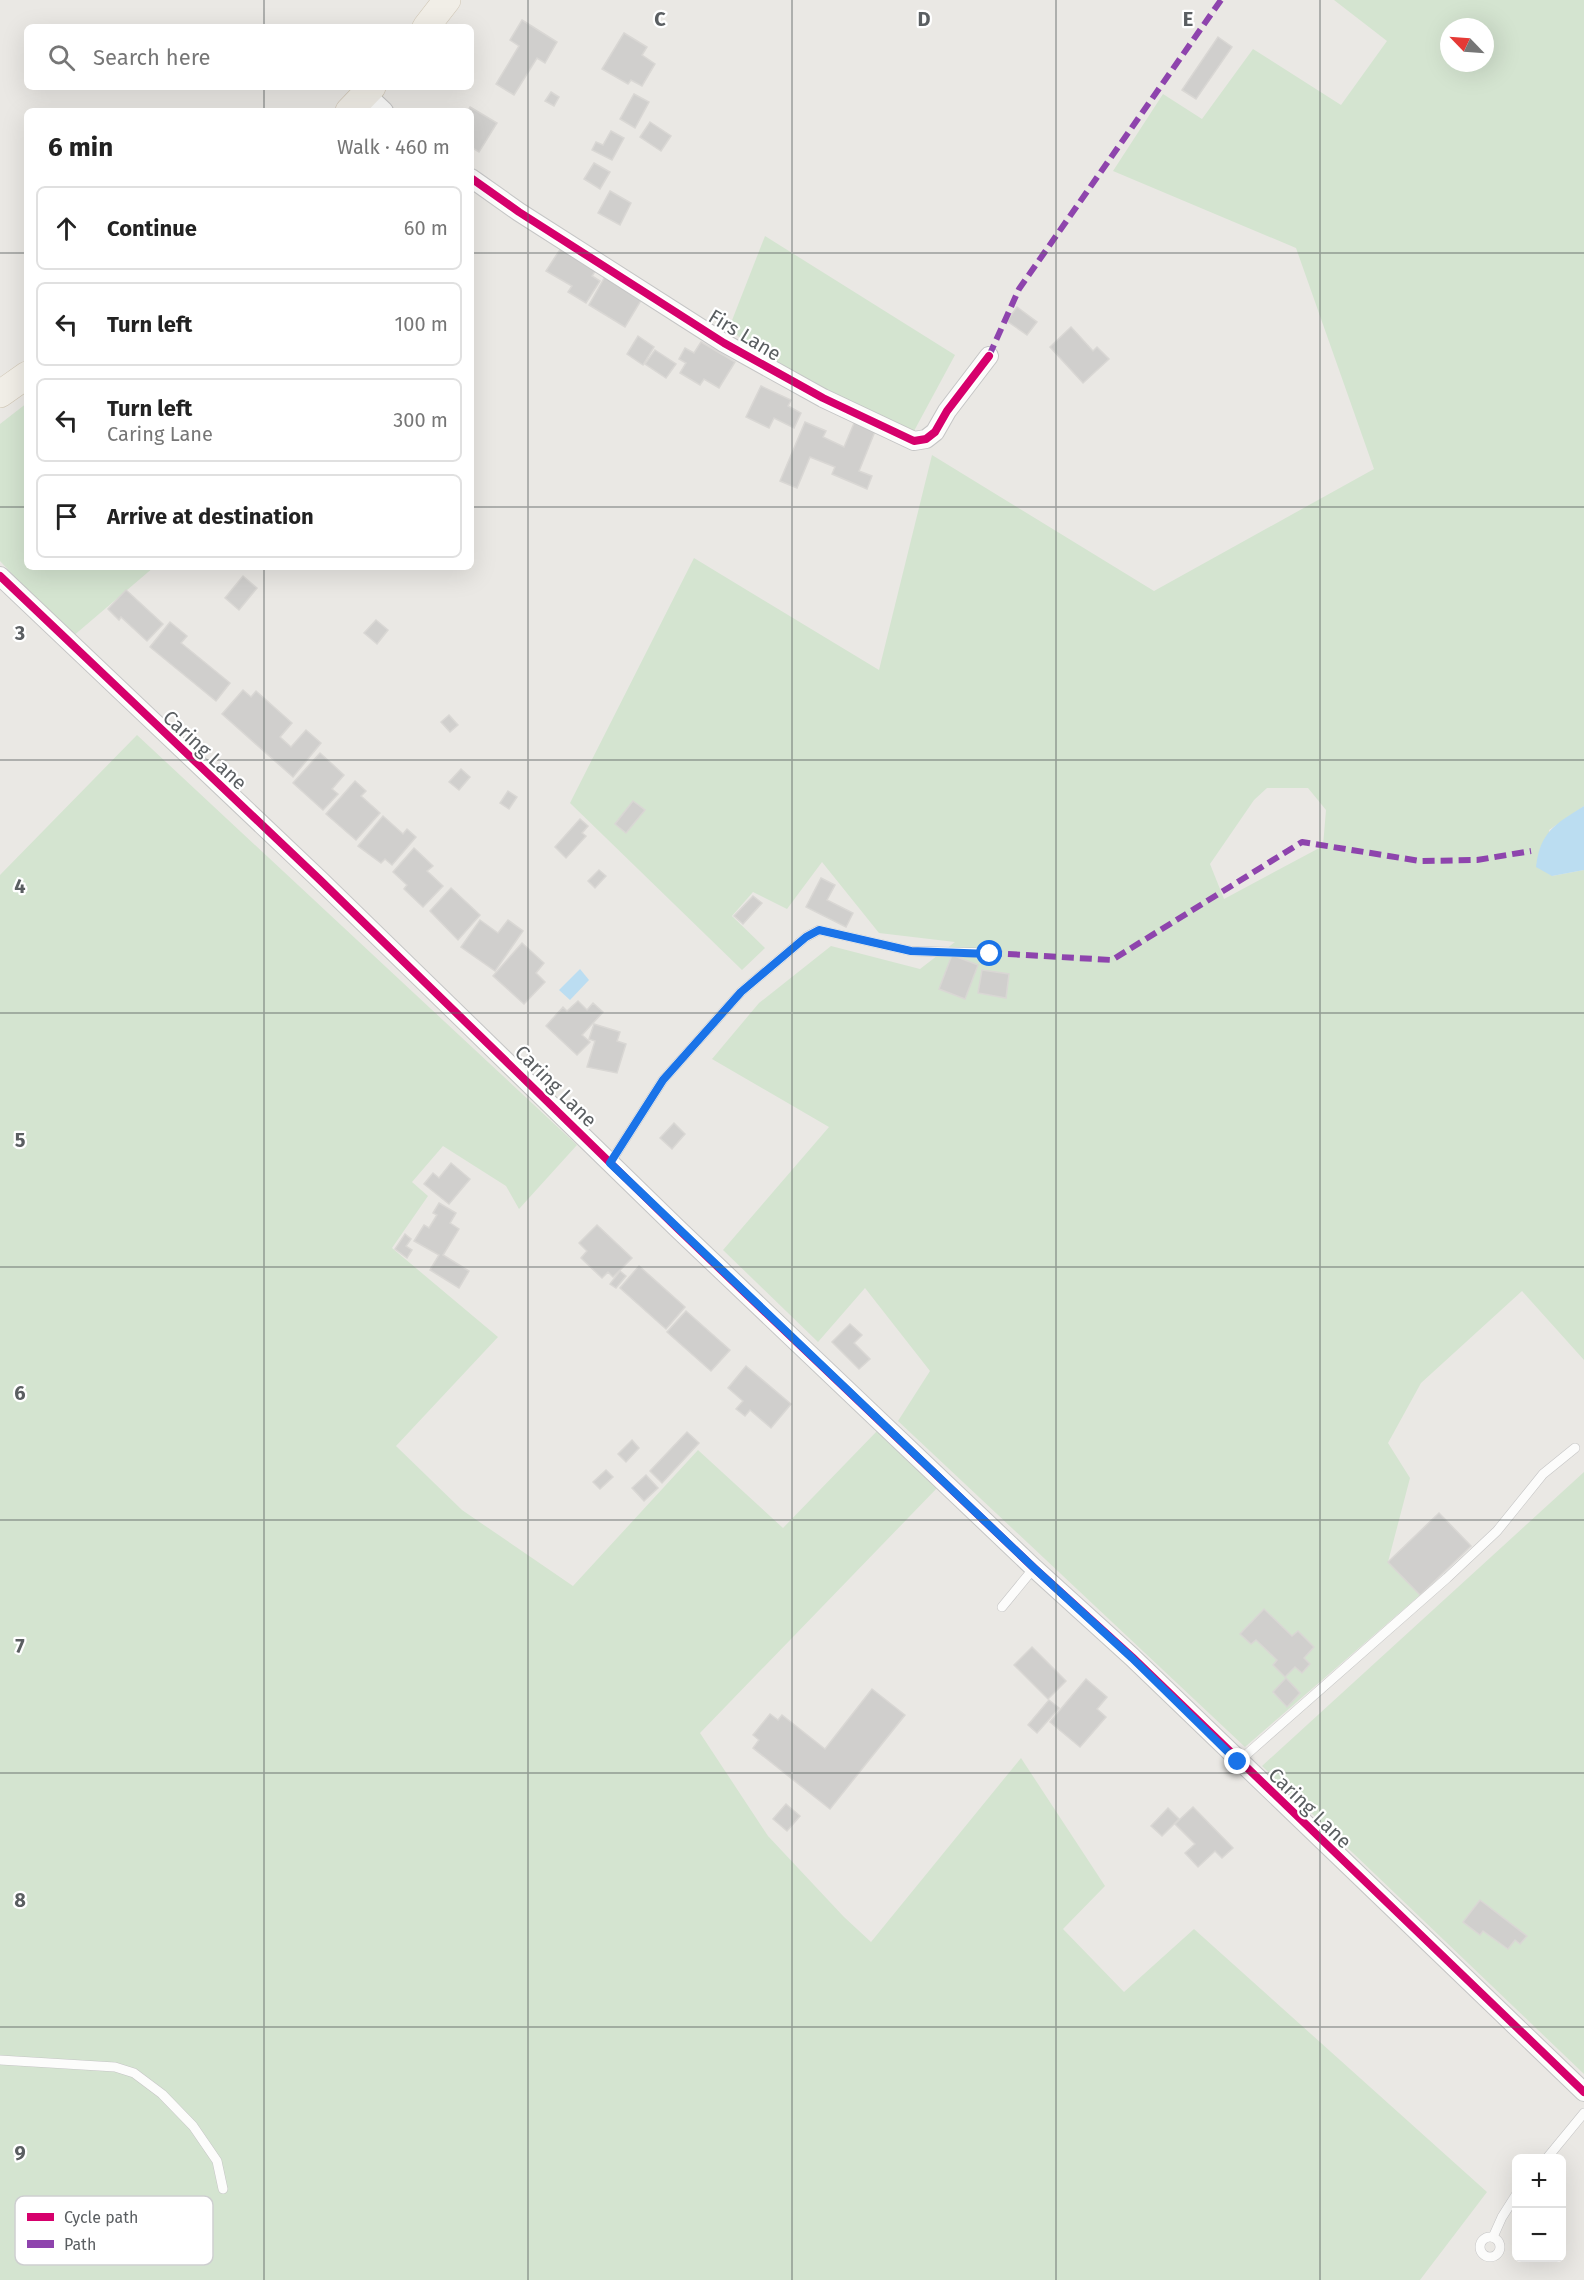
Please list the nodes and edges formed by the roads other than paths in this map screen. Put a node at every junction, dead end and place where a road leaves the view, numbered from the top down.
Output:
1 (447, 0) edge
2 (428, 24) edge
3 (474, 180) edge
4 (989, 356) dead end
5 (24, 377) edge
6 (0, 394) edge
7 (0, 576) edge
8 (990, 954) dead end
9 (610, 1163) junction
10 (1575, 1448) dead end
11 (1034, 1568) junction
12 (1002, 1607) dead end
13 (1238, 1762) junction
14 (0, 2060) edge
15 (1584, 2092) edge
16 (1584, 2113) edge
17 (1549, 2154) edge
18 (223, 2189) dead end
19 (1512, 2201) edge
20 (1493, 2237) dead end

1 - 2 main road
3 - 4 street, Firs Lane
5 - 6 main road
7 - 9 street, Caring Lane
8 - 9 lane
9 - 11 street, Caring Lane
10 - 13 lane
11 - 12 lane
11 - 13 street, Caring Lane
13 - 15 street, Caring Lane
14 - 18 lane
16 - 17 lane
19 - 20 lane

